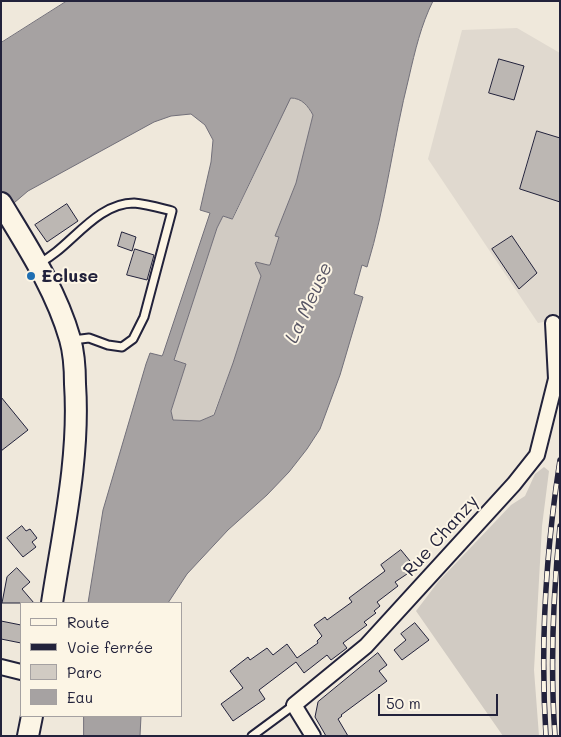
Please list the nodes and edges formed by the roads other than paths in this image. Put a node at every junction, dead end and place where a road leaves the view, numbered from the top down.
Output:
1 (1, 203) edge
2 (38, 265) junction
3 (553, 323) dead end
4 (70, 340) junction
5 (52, 602) edge
6 (1, 667) edge
7 (20, 672) edge
8 (294, 705) junction
9 (32, 717) edge
10 (28, 736) edge
11 (252, 736) edge
12 (313, 736) edge

1 - 2 street
2 - 4 street
2 - 4 lane
3 - 8 street, Rue Chanzy
4 - 5 street
6 - 7 street
8 - 11 lane
8 - 12 street
9 - 10 street

